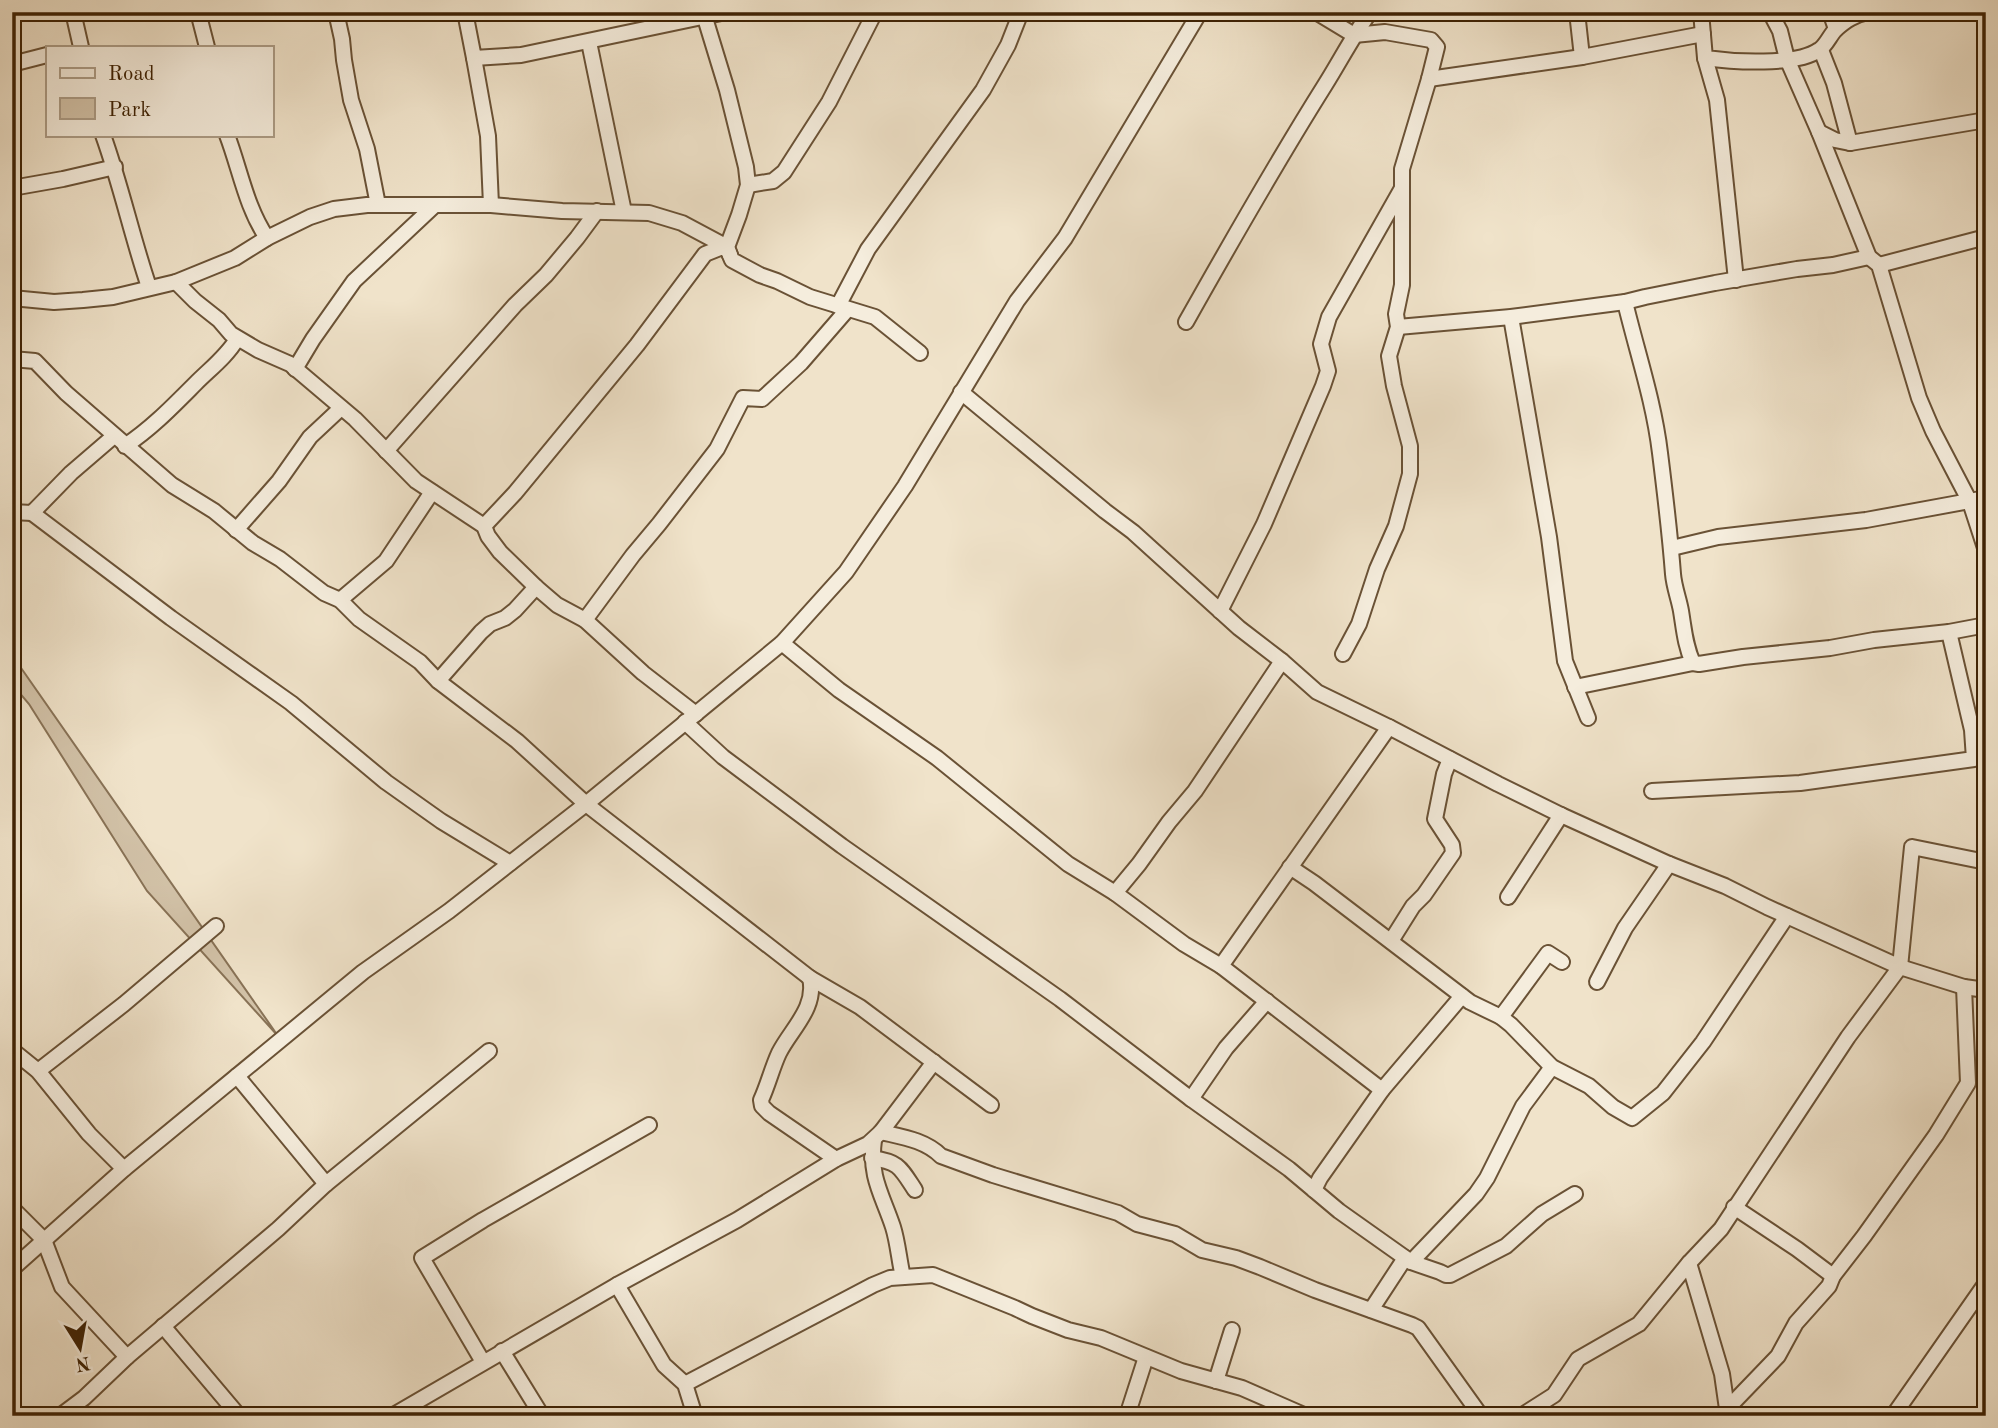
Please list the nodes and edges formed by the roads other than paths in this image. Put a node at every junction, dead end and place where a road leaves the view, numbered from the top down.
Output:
1 (73, 12) edge
2 (198, 12) edge
3 (336, 12) edge
4 (465, 12) edge
5 (726, 12) edge
6 (875, 12) edge
7 (1021, 12) edge
8 (1200, 12) edge
9 (1316, 12) edge
10 (1370, 12) edge
11 (1577, 12) edge
12 (1701, 12) edge
13 (1770, 12) edge
14 (1830, 12) edge
15 (1868, 12) edge
16 (705, 18) junction
17 (1836, 29) junction
18 (1703, 34) junction
19 (1354, 35) junction
20 (589, 42) junction
21 (81, 46) edge
22 (207, 46) edge
23 (1821, 50) junction
24 (46, 55) edge
25 (1582, 57) junction
26 (474, 58) junction
27 (1705, 58) junction
28 (1787, 60) junction
29 (12, 64) edge
30 (1429, 79) junction
31 (1986, 120) edge
32 (1819, 132) junction
33 (103, 136) edge
34 (227, 136) edge
35 (1850, 144) junction
36 (115, 167) junction
37 (748, 185) junction
38 (12, 188) edge
39 (1402, 189) junction
40 (378, 205) junction
41 (435, 205) junction
42 (491, 205) junction
43 (597, 211) junction
44 (624, 212) junction
45 (1986, 237) edge
46 (267, 238) junction
47 (729, 253) junction
48 (1874, 261) junction
49 (1736, 280) junction
50 (176, 282) junction
51 (149, 287) junction
52 (12, 298) edge
53 (1625, 302) junction
54 (843, 308) junction
55 (1511, 317) junction
56 (1186, 322) dead end
57 (1398, 327) junction
58 (237, 339) junction
59 (920, 353) dead end
60 (12, 359) edge
61 (295, 369) junction
62 (961, 392) junction
63 (341, 408) junction
64 (114, 436) junction
65 (125, 446) junction
66 (386, 451) junction
67 (432, 492) junction
68 (1986, 498) edge
69 (1969, 502) junction
70 (12, 512) edge
71 (32, 513) junction
72 (484, 526) junction
73 (236, 530) junction
74 (1672, 548) junction
75 (1986, 551) edge
76 (536, 587) junction
77 (340, 600) junction
78 (1220, 611) junction
79 (585, 620) junction
80 (1986, 625) edge
81 (1949, 632) junction
82 (782, 643) junction
83 (1343, 654) dead end
84 (1282, 661) junction
85 (1693, 663) junction
86 (438, 681) junction
87 (1575, 687) junction
88 (691, 718) junction
89 (1588, 718) dead end
90 (1389, 727) junction
91 (1450, 759) junction
92 (1651, 791) dead end
93 (586, 804) junction
94 (1561, 815) junction
95 (510, 863) junction
96 (1669, 863) junction
97 (1986, 863) edge
98 (1290, 867) junction
99 (1115, 893) junction
100 (1508, 897) dead end
101 (1787, 916) junction
102 (216, 926) dead end
103 (1391, 941) junction
104 (1562, 962) dead end
105 (1222, 966) junction
106 (1900, 967) junction
107 (810, 978) junction
108 (1597, 982) dead end
109 (1964, 987) junction
110 (1986, 990) edge
111 (1462, 996) junction
112 (1267, 1001) junction
113 (1501, 1017) junction
114 (12, 1050) edge
115 (489, 1051) dead end
116 (934, 1062) junction
117 (1552, 1067) junction
118 (38, 1072) junction
119 (237, 1076) junction
120 (1382, 1090) junction
121 (1191, 1099) junction
122 (991, 1105) dead end
123 (649, 1125) dead end
124 (877, 1136) junction
125 (872, 1158) junction
126 (836, 1159) junction
127 (124, 1169) junction
128 (326, 1184) junction
129 (915, 1189) dead end
130 (1314, 1190) junction
131 (1575, 1194) dead end
132 (1734, 1207) junction
133 (12, 1208) edge
134 (44, 1240) junction
135 (1408, 1260) junction
136 (1689, 1263) junction
137 (12, 1269) edge
138 (1833, 1276) junction
139 (903, 1277) junction
140 (1986, 1283) edge
141 (617, 1285) junction
142 (1371, 1310) junction
143 (163, 1326) junction
144 (1232, 1330) dead end
145 (502, 1351) junction
146 (127, 1357) junction
147 (1146, 1357) junction
148 (483, 1362) junction
149 (1216, 1381) junction
150 (685, 1384) junction
151 (1727, 1414) edge
152 (395, 1415) edge
153 (60, 1416) edge
154 (239, 1416) edge
155 (542, 1416) edge
156 (695, 1416) edge
157 (898, 1416) edge
158 (925, 1416) edge
159 (1127, 1416) edge
160 (1306, 1416) edge
161 (1481, 1416) edge
162 (1521, 1416) edge
163 (1893, 1416) edge

1 - 21 street
2 - 22 street
3 - 40 street
4 - 26 street
5 - 16 street
6 - 37 street
7 - 54 street
8 - 62 street
9 - 19 street
10 - 19 street
11 - 25 street
12 - 18 street
13 - 28 street
14 - 17 street
15 - 17 street
16 - 20 street
16 - 37 street
17 - 23 street
18 - 25 street
18 - 27 street
19 - 30 street
19 - 56 street
20 - 26 street
20 - 44 street
23 - 28 street
23 - 35 street
24 - 29 street
25 - 30 street
26 - 42 street
27 - 28 street
27 - 49 street
28 - 32 street
30 - 39 street
31 - 35 street
32 - 35 street
32 - 48 street
33 - 36 street
34 - 46 street
36 - 38 street
36 - 51 street
37 - 47 street
39 - 57 street
39 - 78 street
40 - 41 street
40 - 46 street
41 - 42 street
41 - 61 street
42 - 43 street
43 - 44 street
43 - 66 street
44 - 47 street
45 - 48 street
46 - 50 street
47 - 54 street
47 - 72 street
48 - 49 street
48 - 69 street
49 - 53 street
50 - 51 street
50 - 58 street
51 - 52 street
53 - 55 street
53 - 74 street
54 - 59 street
54 - 79 street
55 - 57 street
55 - 87 street
57 - 83 street
58 - 61 street
58 - 65 street
60 - 64 street
61 - 63 street
62 - 78 street
62 - 82 street
63 - 66 street
63 - 73 street
64 - 65 street
64 - 71 street
65 - 73 street
66 - 67 street
67 - 72 street
67 - 77 street
68 - 69 street
69 - 74 street
69 - 75 street
70 - 71 street
71 - 95 street
72 - 76 street
73 - 77 street
74 - 85 street
76 - 79 street
76 - 86 street
77 - 86 street
78 - 84 street
79 - 88 street
80 - 81 street
81 - 85 street
81 - 92 street
82 - 88 street
82 - 99 street
84 - 90 street
84 - 99 street
85 - 87 street
86 - 93 street
87 - 89 street
88 - 93 street
88 - 121 street
90 - 91 street
90 - 98 street
91 - 94 street
91 - 103 street
93 - 95 street
93 - 107 street
94 - 96 street
94 - 100 street
95 - 119 street
96 - 101 street
96 - 108 street
97 - 106 street
98 - 103 street
98 - 105 street
99 - 105 street
101 - 106 street
101 - 117 street
102 - 118 street
103 - 111 street
104 - 113 street
105 - 112 street
106 - 109 street
106 - 132 street
107 - 116 street
107 - 126 street
109 - 110 street
109 - 138 street
111 - 113 street
111 - 120 street
112 - 120 street
112 - 121 street
113 - 117 street
114 - 118 street
115 - 128 street
116 - 122 street
116 - 124 street
117 - 135 street
118 - 127 street
119 - 127 street
119 - 128 street
120 - 130 street
121 - 130 street
123 - 148 street
124 - 125 street
124 - 126 street
124 - 142 street
125 - 129 street
125 - 139 street
126 - 141 street
127 - 134 street
128 - 143 street
130 - 135 street
131 - 135 street
132 - 136 street
132 - 138 street
133 - 134 street
134 - 137 street
134 - 146 street
135 - 142 street
136 - 151 street
136 - 162 street
138 - 151 street
139 - 147 street
139 - 150 street
140 - 163 street
141 - 145 street
141 - 150 street
142 - 161 street
143 - 146 street
143 - 154 street
144 - 149 street
145 - 148 street
145 - 155 street
146 - 153 street
147 - 149 street
147 - 159 street
148 - 152 street
149 - 160 street
150 - 156 street
157 - 158 street

